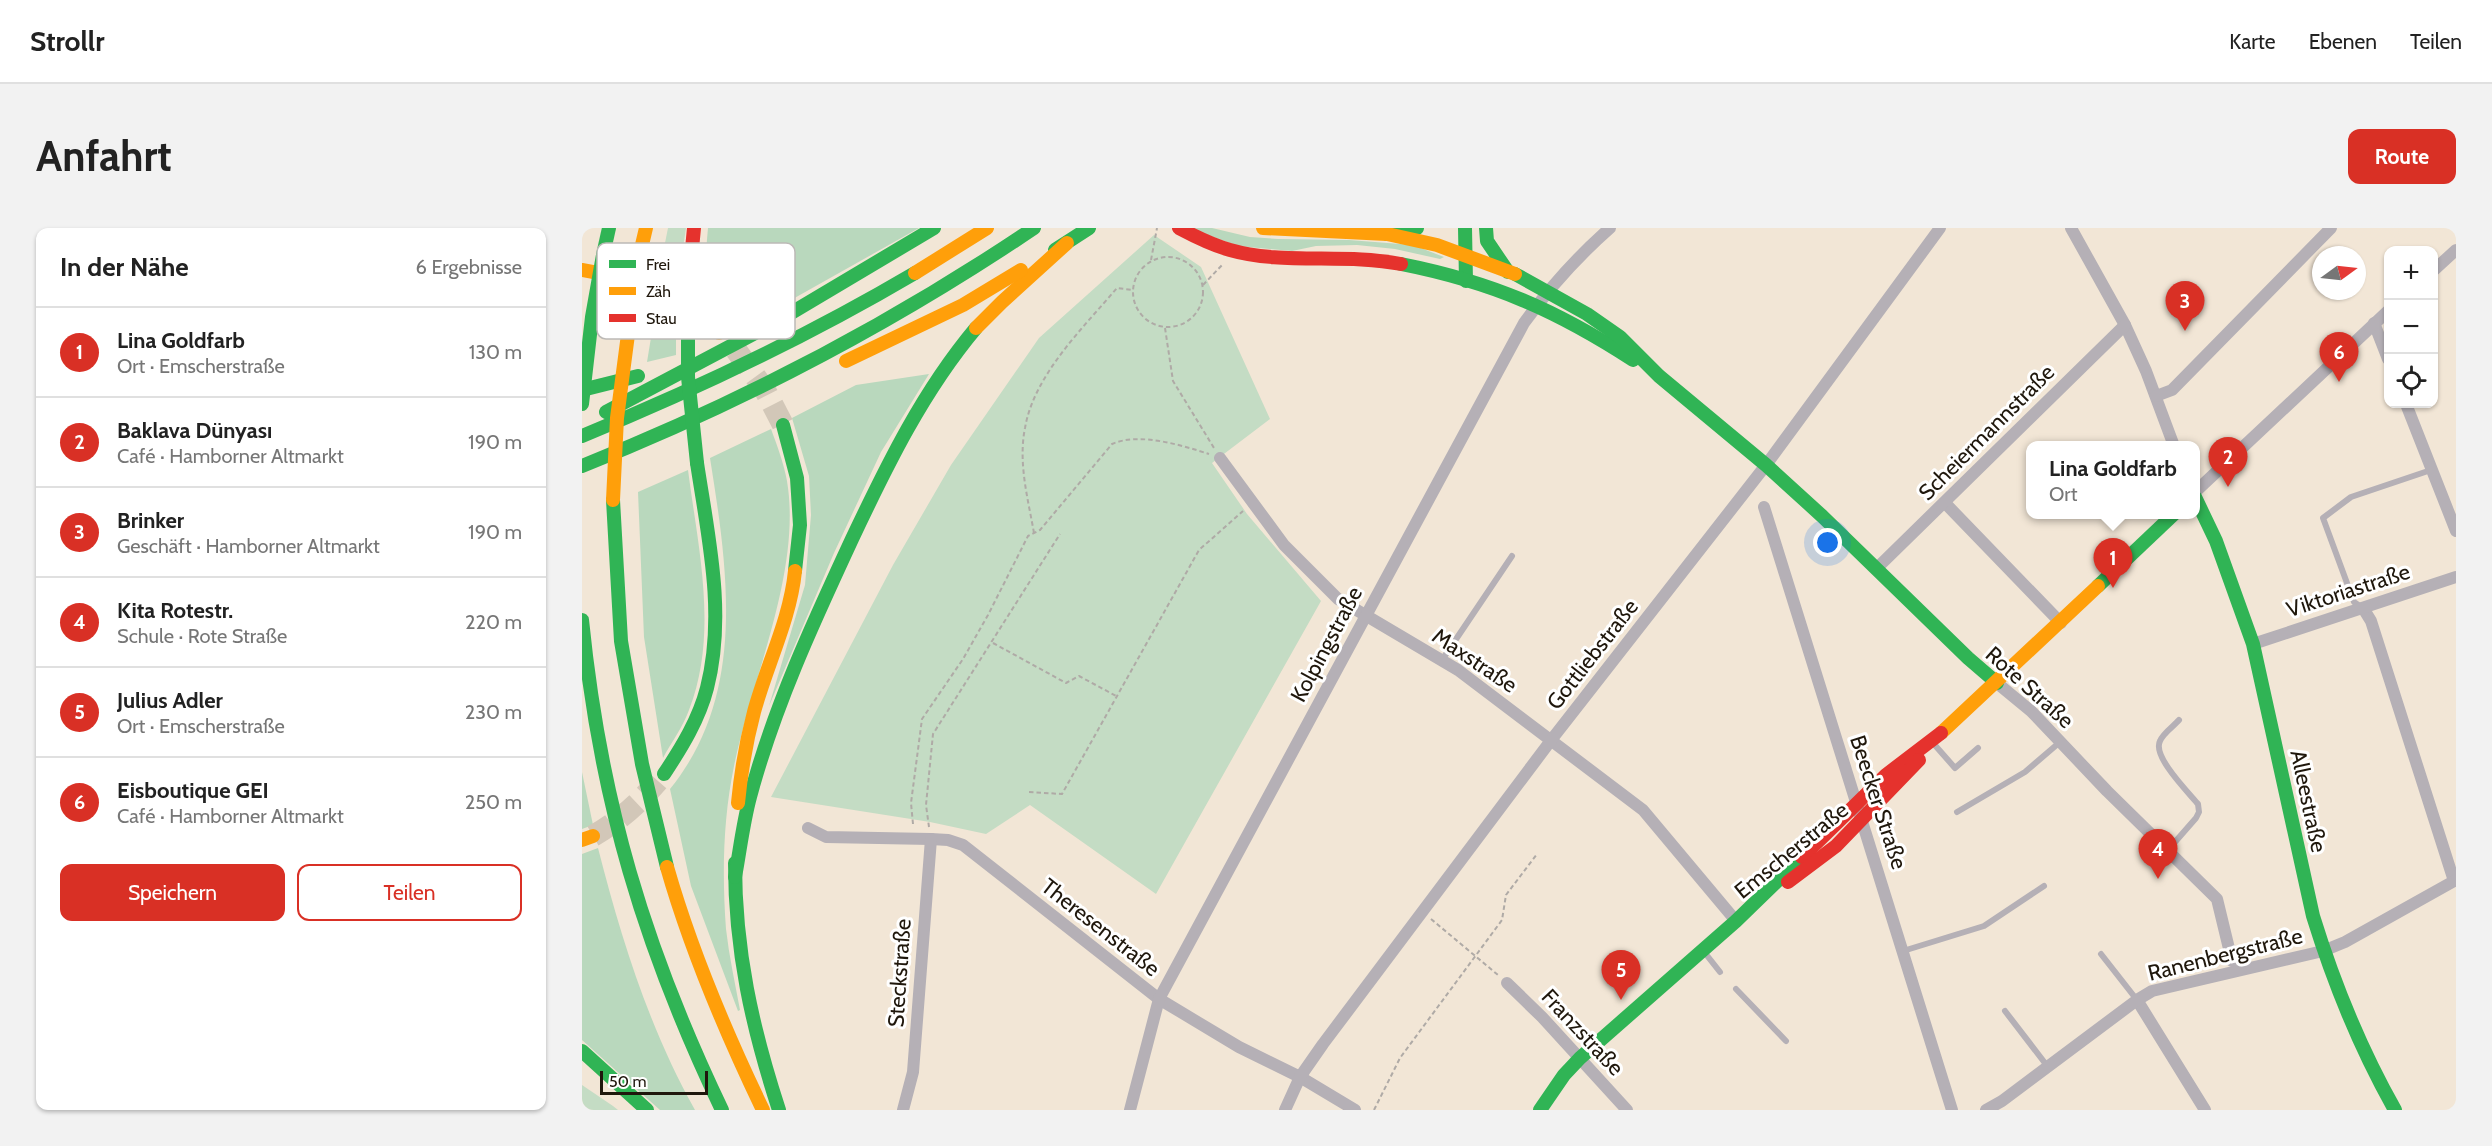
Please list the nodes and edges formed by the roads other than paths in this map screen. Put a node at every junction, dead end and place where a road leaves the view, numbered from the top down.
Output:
1 (609, 228) edge
2 (646, 228) edge
3 (694, 228) edge
4 (934, 228) edge
5 (987, 228) edge
6 (1034, 228) edge
7 (1089, 228) edge
8 (1179, 228) edge
9 (1263, 228) edge
10 (1418, 228) edge
11 (1465, 228) edge
12 (1610, 228) edge
13 (1940, 228) edge
14 (2071, 228) edge
15 (2326, 230) edge
16 (1388, 234) junction
17 (1486, 234) edge
18 (606, 243) edge
19 (642, 243) edge
20 (693, 243) edge
21 (1067, 243) junction
22 (2456, 250) edge
23 (1472, 259) junction
24 (2438, 266) edge
25 (582, 270) edge
26 (597, 272) edge
27 (1508, 272) junction
28 (1466, 280) junction
29 (597, 289) edge
30 (1547, 291) junction
31 (1537, 304) junction
32 (795, 311) edge
33 (2384, 314) edge
34 (2374, 323) junction
35 (2125, 325) junction
36 (627, 339) edge
37 (685, 339) edge
38 (742, 339) edge
39 (2386, 354) edge
40 (703, 359) junction
41 (1659, 376) junction
42 (582, 390) edge
43 (2156, 396) junction
44 (582, 404) edge
45 (726, 405) junction
46 (2408, 408) edge
47 (582, 425) edge
48 (783, 425) tunnel mouth
49 (582, 436) edge
50 (2172, 441) edge
51 (1220, 458) road end
52 (1766, 465) junction
53 (582, 466) edge
54 (2432, 470) junction
55 (2200, 490) edge
56 (1945, 503) junction
57 (2200, 503) edge
58 (1764, 507) dead end
59 (2169, 519) edge
60 (2456, 531) edge
61 (1512, 556) dead end
62 (1876, 569) junction
63 (2456, 577) edge
64 (2363, 608) junction
65 (1366, 614) junction
66 (582, 620) edge
67 (2061, 623) junction
68 (2253, 644) junction
69 (1441, 660) junction
70 (1997, 683) junction
71 (2179, 720) dead end
72 (1944, 731) junction
73 (1552, 739) junction
74 (2060, 742) junction
75 (1933, 743) junction
76 (1978, 748) dead end
77 (664, 774) tunnel mouth
78 (1857, 802) junction
79 (1957, 812) dead end
80 (1863, 819) junction
81 (808, 828) dead end
82 (931, 839) junction
83 (2167, 850) junction
84 (735, 877) junction
85 (2455, 881) edge
86 (2044, 886) dead end
87 (1737, 921) junction
88 (1702, 951) junction
89 (1903, 951) junction
90 (2323, 951) junction
91 (2101, 954) dead end
92 (2232, 961) dead end
93 (1720, 972) dead end
94 (1507, 983) road end
95 (1736, 989) dead end
96 (1159, 999) junction
97 (2137, 1000) junction
98 (2005, 1011) dead end
99 (1786, 1041) dead end
100 (582, 1051) edge
101 (1580, 1058) junction
102 (2048, 1066) junction
103 (582, 1070) edge
104 (1300, 1077) junction
105 (638, 1110) edge
106 (647, 1110) edge
107 (722, 1110) edge
108 (763, 1110) edge
109 (779, 1110) edge
110 (903, 1110) edge
111 (1130, 1110) edge
112 (1285, 1110) edge
113 (1355, 1110) edge
114 (1540, 1110) edge
115 (1627, 1110) edge
116 (1952, 1110) edge
117 (1986, 1110) edge
118 (2205, 1110) edge
119 (2396, 1110) edge

1 - 18 main road, bridge
2 - 19 main road, bridge
3 - 20 main road, bridge
4 - 32 main road
5 - 49 main road
6 - 45 main road
7 - 21 main road
8 - 28 main road
9 - 16 main road
10 - 16 main road
11 - 23 main road
12 - 30 street, Kolpingstraße
13 - 52 street, Gottliebstraße
14 - 35 street
15 - 43 street
16 - 23 main road
17 - 23 main road
17 - 27 main road
21 - 45 main road
21 - 84 main road
22 - 24 street
23 - 27 main road
23 - 28 main road
25 - 26 main road
27 - 30 main road
28 - 31 main road
29 - 44 main road, bridge
30 - 31 street, Kolpingstraße
30 - 41 main road
31 - 41 main road
31 - 65 street, Kolpingstraße
33 - 34 street
34 - 39 street
34 - 55 street
35 - 43 street
35 - 56 street, Scheiermannstraße
36 - 108 main road, bridge
37 - 77 main road, bridge
38 - 40 main road
40 - 42 main road
40 - 47 main road
41 - 52 main road
43 - 50 street
45 - 53 main road
46 - 54 street
48 - 84 main road
51 - 65 street, Maxstraße
52 - 62 main road, Rote Straße
52 - 73 street, Gottliebstraße
54 - 60 street
54 - 64 lane
56 - 62 street, Scheiermannstraße
56 - 67 street
57 - 68 main road, Alleestraße
58 - 78 street, Beecker Straße
59 - 67 main road, Emscherstraße
61 - 69 lane
62 - 70 main road, Rote Straße
63 - 64 street, Viktoriastraße
64 - 68 street, Viktoriastraße
64 - 85 street
65 - 69 street, Maxstraße
65 - 96 street, Kolpingstraße
66 - 107 main road
67 - 70 main road, Emscherstraße
68 - 90 main road, Alleestraße
69 - 73 street, Maxstraße
70 - 72 main road, Emscherstraße
70 - 74 street, Rote Straße
71 - 83 lane
72 - 75 main road, Emscherstraße
72 - 78 main road, Emscherstraße
73 - 87 street, Maxstraße
73 - 104 street, Gottliebstraße
74 - 79 lane
74 - 83 street, Rote Straße
75 - 76 lane
75 - 80 main road, Emscherstraße
78 - 80 street, Beecker Straße
78 - 87 main road, Emscherstraße
80 - 87 main road, Emscherstraße
80 - 89 street, Beecker Straße
81 - 82 street, Theresenstraße
82 - 96 street, Theresenstraße
82 - 110 street, Steckstraße
83 - 92 street, Rote Straße
84 - 109 main road
85 - 90 street, Ranenbergstraße
86 - 89 lane
87 - 88 main road, Emscherstraße
88 - 93 lane
88 - 101 main road, Emscherstraße
89 - 116 street, Beecker Straße
90 - 97 street, Ranenbergstraße
90 - 119 main road, Alleestraße
91 - 97 lane
94 - 101 street, Franzstraße
95 - 99 lane
96 - 104 street, Theresenstraße
96 - 111 street, Kolpingstraße
97 - 102 street, Ranenbergstraße
97 - 118 street
98 - 102 lane
100 - 106 main road
101 - 114 main road, Emscherstraße
101 - 115 street, Franzstraße
102 - 117 street, Ranenbergstraße
103 - 105 main road
104 - 112 street, Gottliebstraße
104 - 113 street, Theresenstraße

